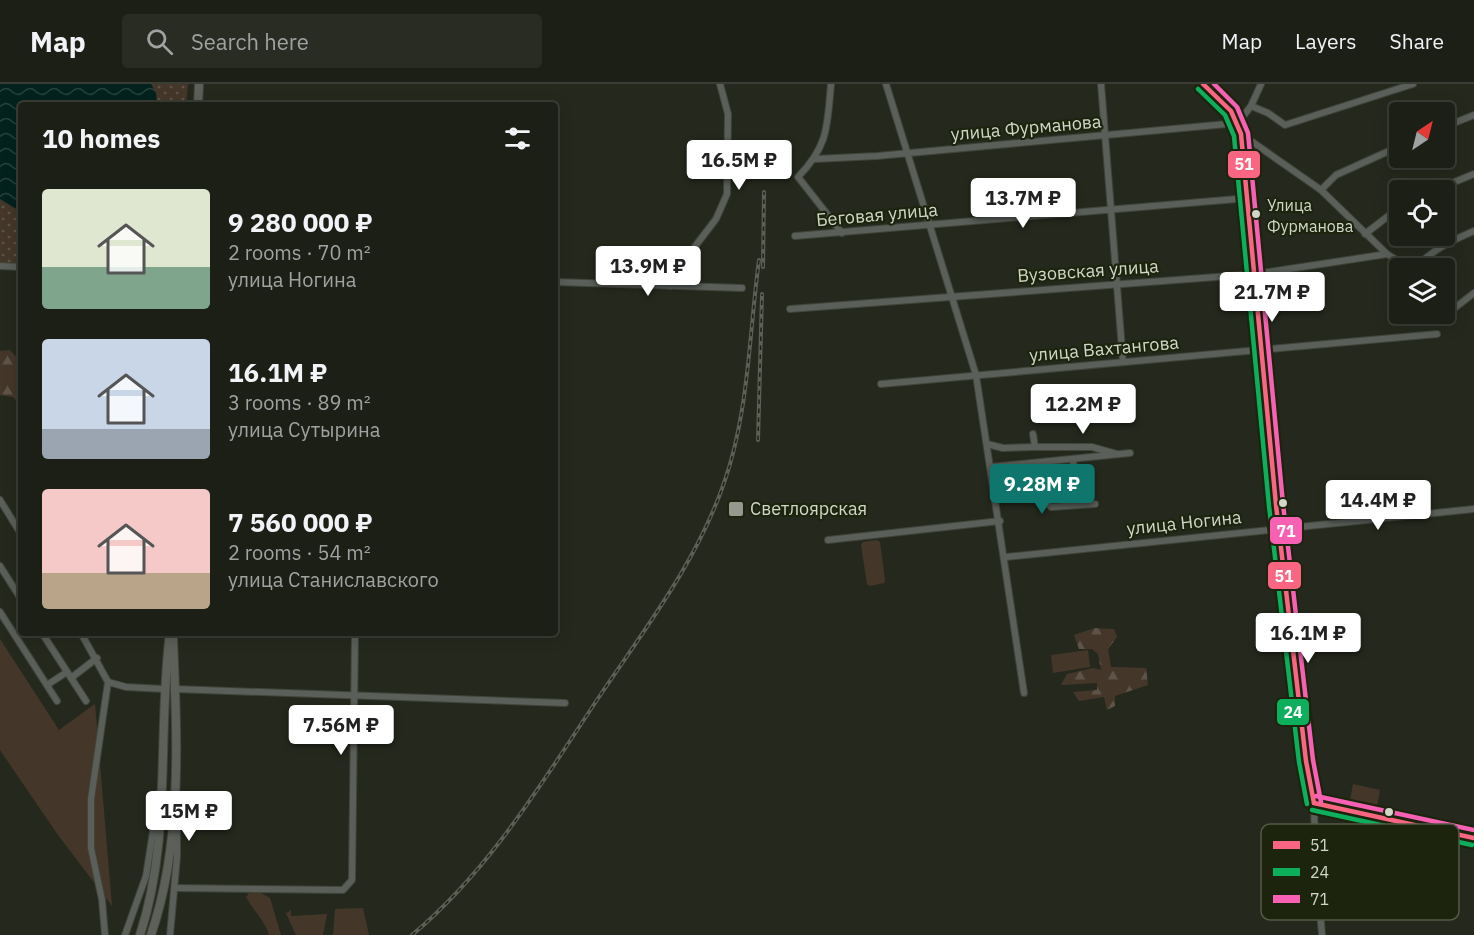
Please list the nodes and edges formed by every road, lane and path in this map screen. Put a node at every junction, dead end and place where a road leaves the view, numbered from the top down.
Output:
1 (199, 84) edge
2 (720, 84) edge
3 (831, 84) edge
4 (886, 84) edge
5 (1101, 84) edge
6 (1203, 84) edge
7 (1261, 84) edge
8 (1413, 84) edge
9 (198, 102) edge
10 (1251, 106) junction
11 (1474, 115) edge
12 (1238, 123) junction
13 (1455, 123) edge
14 (1241, 134) junction
15 (1106, 136) junction
16 (1389, 151) edge
17 (908, 153) junction
18 (816, 159) junction
19 (1474, 174) edge
20 (1455, 182) edge
21 (1321, 190) junction
22 (1249, 198) junction
23 (1110, 210) junction
24 (1389, 215) edge
25 (930, 225) junction
26 (1474, 231) edge
27 (842, 232) junction
28 (1365, 234) junction
29 (795, 237) dead end
30 (1387, 254) junction
31 (1393, 258) edge
32 (1426, 258) edge
33 (0, 266) edge
34 (18, 267) edge
35 (1256, 274) junction
36 (558, 282) edge
37 (1116, 284) junction
38 (670, 286) junction
39 (742, 288) dead end
40 (1474, 293) edge
41 (953, 297) junction
42 (1455, 308) edge
43 (790, 309) dead end
44 (1437, 334) dead end
45 (1262, 351) junction
46 (1124, 362) junction
47 (976, 375) junction
48 (881, 384) dead end
49 (1033, 434) dead end
50 (987, 444) junction
51 (1035, 447) junction
52 (1130, 453) dead end
53 (1118, 455) junction
54 (1073, 459) junction
55 (1044, 462) junction
56 (991, 467) junction
57 (1075, 478) dead end
58 (0, 500) edge
59 (1095, 504) dead end
60 (1474, 510) edge
61 (1000, 521) junction
62 (1280, 528) junction
63 (18, 529) edge
64 (828, 540) dead end
65 (1006, 557) junction
66 (0, 566) edge
67 (18, 594) edge
68 (0, 612) edge
69 (44, 636) edge
70 (83, 636) edge
71 (171, 636) edge
72 (171, 636) edge
73 (355, 636) edge
74 (97, 658) junction
75 (69, 675) junction
76 (108, 682) junction
77 (47, 685) junction
78 (164, 688) junction
79 (175, 689) junction
80 (1024, 693) dead end
81 (354, 695) junction
82 (57, 701) dead end
83 (86, 701) dead end
84 (565, 703) dead end
85 (161, 784) junction
86 (174, 797) junction
87 (1314, 803) junction
88 (1314, 824) edge
89 (1414, 824) edge
90 (1459, 834) edge
91 (1474, 838) edge
92 (175, 888) junction
93 (1321, 920) edge
94 (105, 935) edge
95 (125, 935) edge
96 (140, 935) edge
97 (151, 935) edge
98 (170, 935) edge
99 (1322, 935) edge

1 - 9 main road
2 - 38 street
3 - 18 street
4 - 17 street
5 - 15 street
6 - 12 street
7 - 10 street
8 - 10 street
10 - 12 street
11 - 13 street
12 - 14 street
12 - 15 street, улица Фурманова
14 - 21 street
14 - 22 street
15 - 17 street, улица Фурманова
15 - 23 street
16 - 21 street
17 - 18 street, улица Фурманова
17 - 25 street
18 - 27 street
19 - 20 street
21 - 28 street
22 - 23 street, Беговая улица
22 - 35 street
23 - 25 street, Беговая улица
23 - 37 street
24 - 28 street
25 - 27 street, Беговая улица
25 - 41 street
26 - 32 street
27 - 29 street, Беговая улица
28 - 30 street
30 - 31 street
30 - 35 street, Вузовская улица
33 - 34 street
35 - 37 street, Вузовская улица
35 - 45 street
36 - 38 street
37 - 41 street, Вузовская улица
37 - 46 street
38 - 39 street
40 - 42 street
41 - 43 street, Вузовская улица
41 - 47 street
44 - 45 street, улица Вахтангова
45 - 46 street, улица Вахтангова
45 - 62 street
46 - 47 street, улица Вахтангова
47 - 48 street, улица Вахтангова
47 - 50 street
49 - 51 street
50 - 51 street
50 - 56 street
51 - 53 street
52 - 53 street
53 - 54 street
54 - 55 street
54 - 57 street
55 - 56 street
55 - 59 street
56 - 61 street
58 - 63 street
60 - 62 street, улица Ногина
61 - 64 street
61 - 65 street
62 - 65 street, улица Ногина
62 - 87 street
65 - 80 street
66 - 67 street
68 - 77 street
69 - 75 street
70 - 74 street
71 - 78 main road
72 - 79 main road
73 - 81 street
74 - 75 street
74 - 76 street
75 - 77 street
75 - 83 street
76 - 78 street
76 - 94 street
77 - 82 street
78 - 79 main road
78 - 85 main road
79 - 81 street
79 - 86 main road
81 - 84 street
81 - 92 street
85 - 95 street
85 - 96 main road
86 - 92 street
86 - 97 main road
87 - 88 street
87 - 89 street
90 - 91 street
92 - 98 street
93 - 99 street

